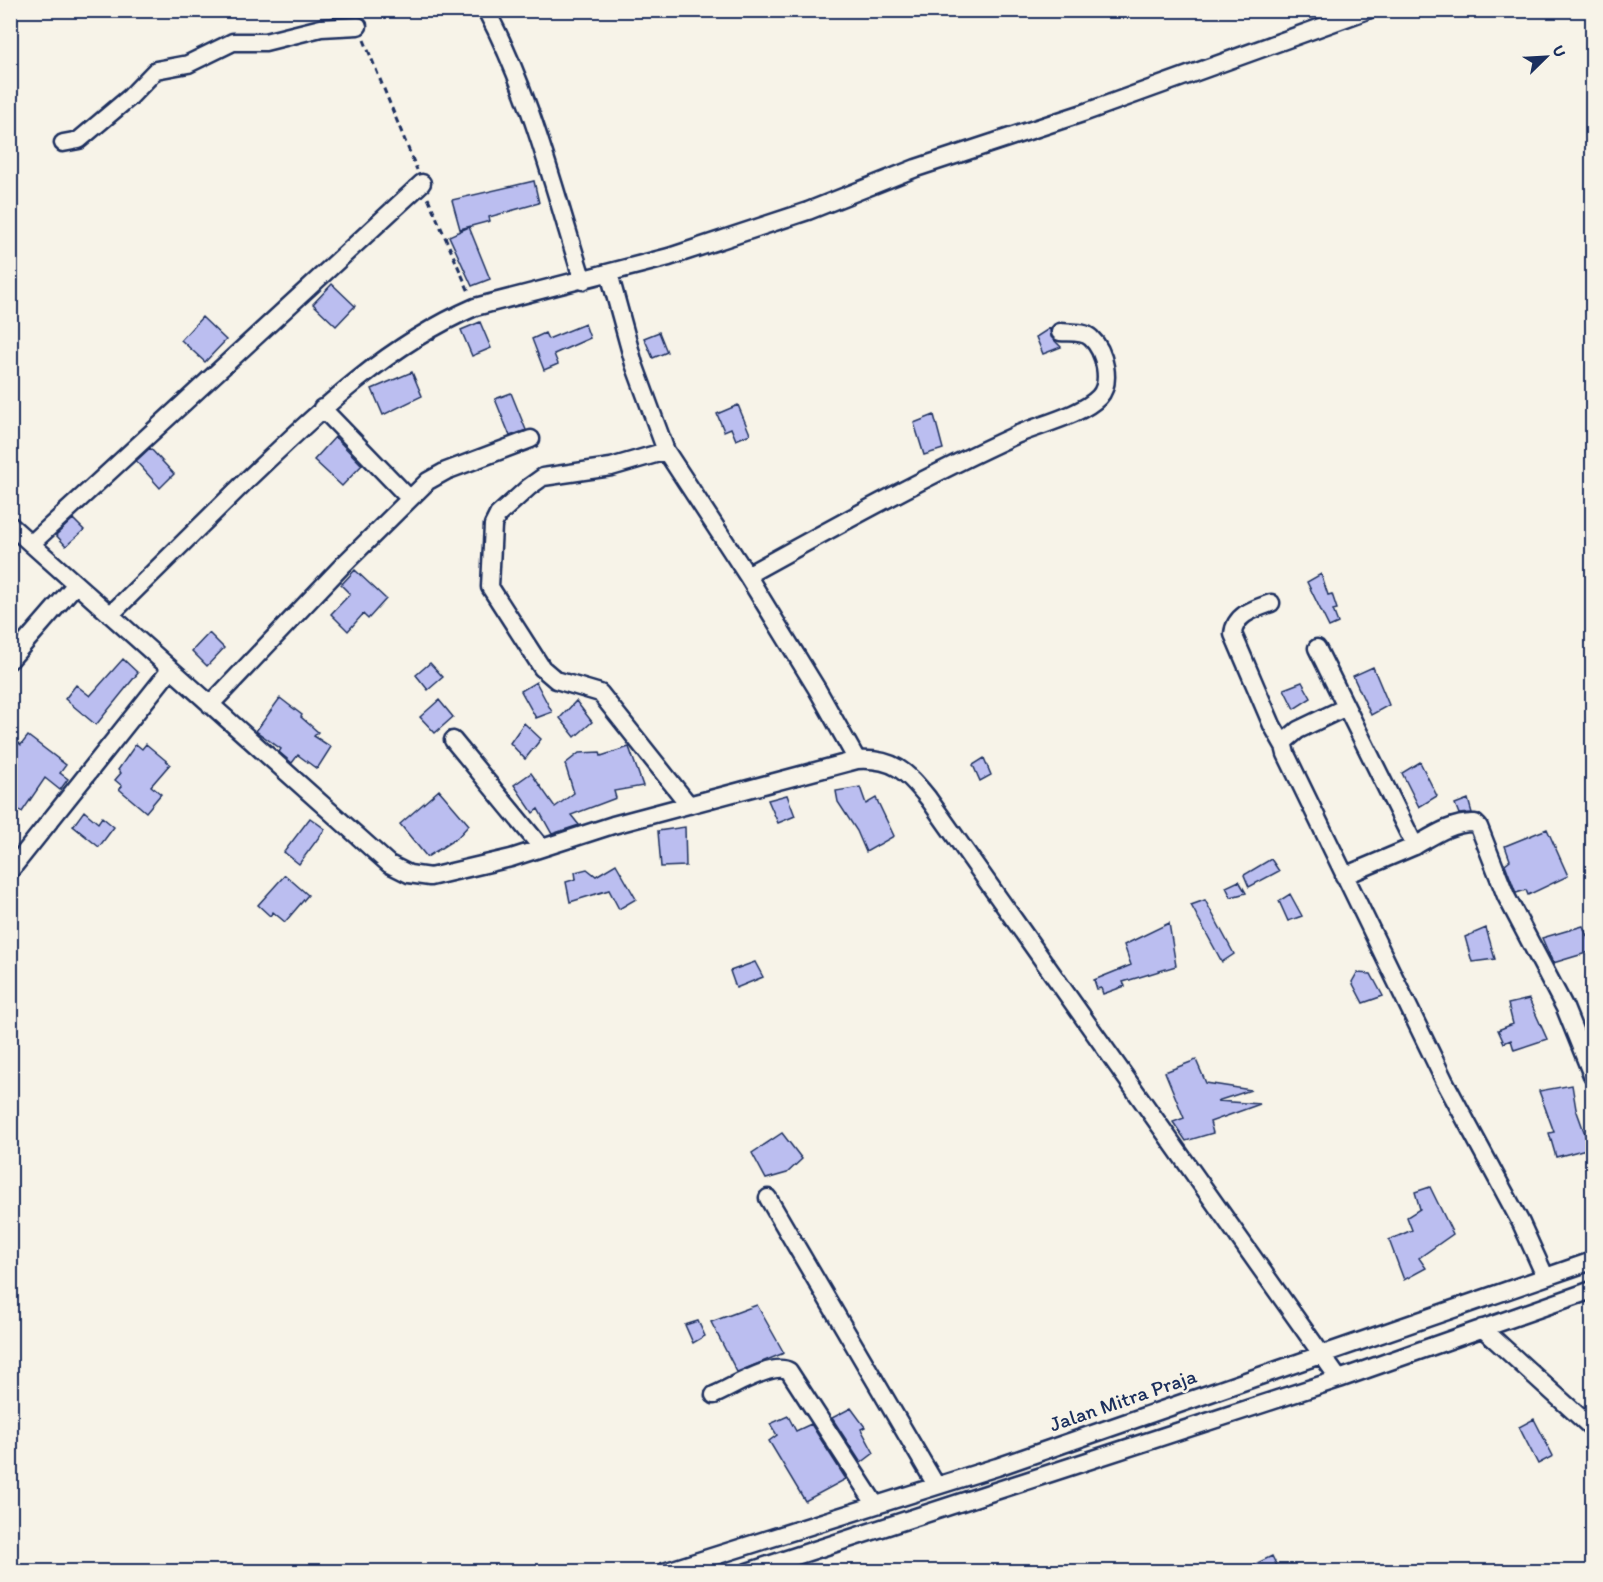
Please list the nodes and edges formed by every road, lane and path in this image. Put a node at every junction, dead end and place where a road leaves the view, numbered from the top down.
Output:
1 (486, 10) edge
2 (1368, 10) edge
3 (358, 26) joint
4 (63, 143) dead end
5 (422, 183) junction
6 (609, 273) junction
7 (583, 281) junction
8 (475, 307) junction
9 (1060, 332) dead end
10 (322, 408) junction
11 (531, 439) dead end
12 (666, 451) junction
13 (409, 498) junction
14 (10, 525) edge
15 (31, 544) junction
16 (747, 575) junction
17 (76, 584) junction
18 (1270, 603) dead end
19 (110, 615) junction
20 (1317, 648) dead end
21 (10, 660) edge
22 (170, 670) junction
23 (210, 705) junction
24 (1346, 707) junction
25 (453, 740) dead end
26 (1284, 746) junction
27 (857, 760) junction
28 (689, 805) junction
29 (1415, 846) junction
30 (541, 847) junction
31 (10, 871) edge
32 (1344, 876) junction
33 (1593, 1074) edge
34 (768, 1198) dead end
35 (1593, 1261) edge
36 (1545, 1276) junction
37 (1593, 1290) edge
38 (1482, 1328) junction
39 (1322, 1356) junction
40 (1339, 1379) junction
41 (714, 1395) dead end
42 (1593, 1428) edge
43 (936, 1485) junction
44 (875, 1504) junction
45 (664, 1572) edge
46 (747, 1572) edge

1 - 7 street
2 - 6 street
3 - 4 street
3 - 5 path
5 - 8 path
5 - 15 street
6 - 7 street
6 - 12 street
7 - 8 street
8 - 10 street
9 - 16 street
10 - 13 street
10 - 19 street
11 - 13 street
12 - 16 street
12 - 28 street
13 - 23 street
14 - 15 street
15 - 17 street
16 - 27 street
17 - 19 street
17 - 21 street
18 - 26 street
19 - 22 street
20 - 24 street
22 - 23 street
22 - 31 street
23 - 30 street
24 - 26 street
24 - 29 street
25 - 30 street
26 - 32 street
27 - 28 street
27 - 39 street
28 - 30 street
29 - 32 street
29 - 33 street
32 - 36 street
34 - 43 street
35 - 36 street, Jalan Mitra Praja
36 - 39 street, Jalan Mitra Praja
37 - 38 street
38 - 40 street
38 - 42 street
39 - 40 street
39 - 43 street, Jalan Mitra Praja
40 - 46 street
41 - 44 street
43 - 44 street, Jalan Mitra Praja
44 - 45 street, Jalan Mitra Praja

